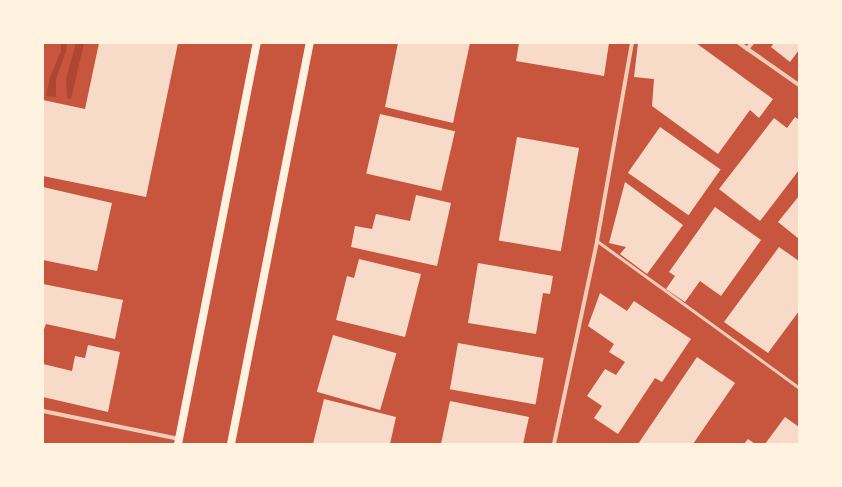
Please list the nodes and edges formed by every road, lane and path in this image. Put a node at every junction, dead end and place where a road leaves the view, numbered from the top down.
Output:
1 (257, 43) edge
2 (310, 43) edge
3 (632, 43) edge
4 (739, 43) edge
5 (752, 43) edge
6 (747, 49) junction
7 (799, 85) edge
8 (597, 241) junction
9 (799, 388) edge
10 (43, 411) edge
11 (179, 441) edge
12 (231, 444) edge
13 (554, 444) edge

1 - 11 main road
2 - 12 main road
3 - 8 street
4 - 6 street
5 - 6 street
6 - 7 street
8 - 9 lane
8 - 13 street
10 - 11 street

